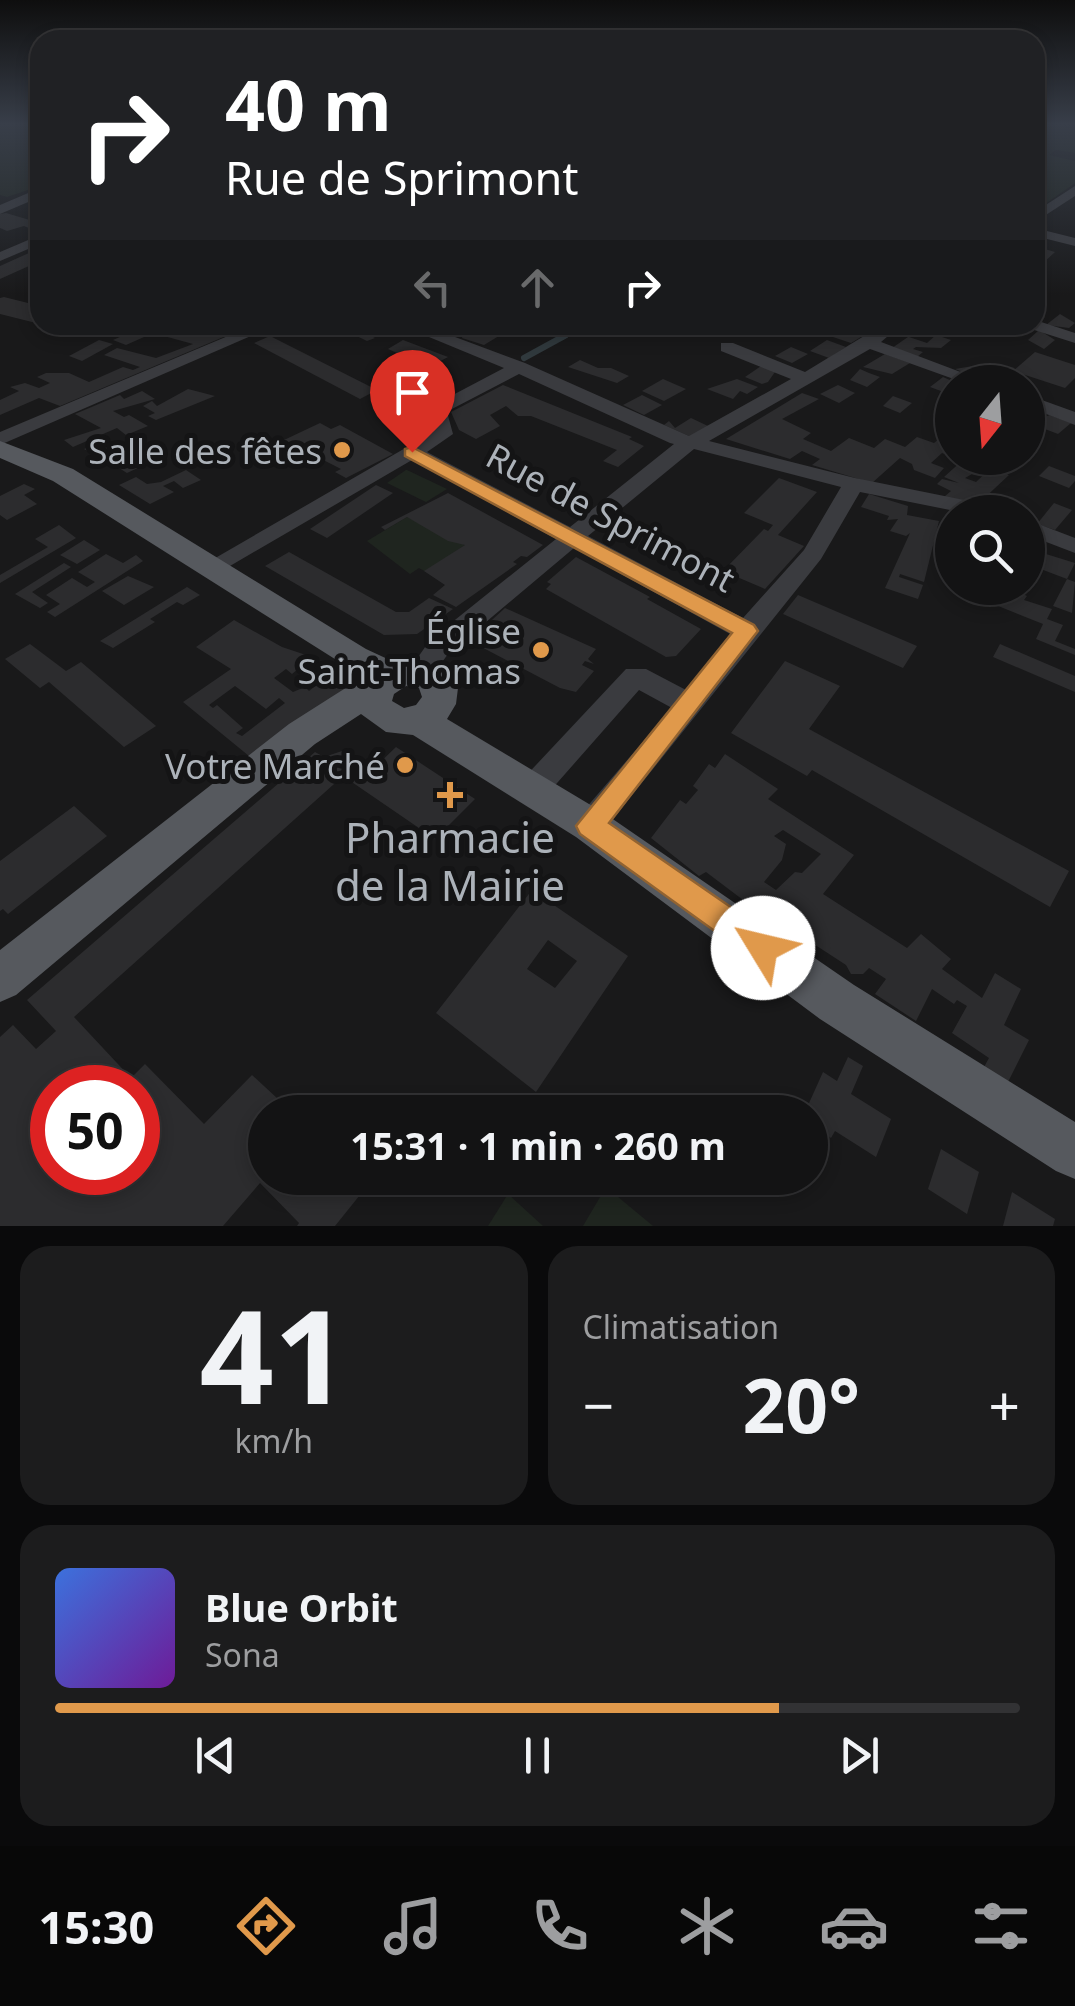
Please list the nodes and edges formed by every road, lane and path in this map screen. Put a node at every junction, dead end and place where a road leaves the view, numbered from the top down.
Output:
1 (1075, 190) edge
2 (30, 196) edge
3 (0, 210) edge
4 (1045, 211) edge
5 (1045, 234) edge
6 (0, 240) edge
7 (30, 242) edge
8 (1075, 242) edge
9 (30, 243) edge
10 (0, 257) edge
11 (1045, 328) edge
12 (244, 335) edge
13 (434, 335) edge
14 (880, 335) edge
15 (1075, 338) edge
16 (869, 343) junction
17 (727, 347) dead end
18 (519, 366) junction
19 (935, 367) edge
20 (804, 378) junction
21 (1045, 408) edge
22 (1075, 419) edge
23 (0, 439) edge
24 (694, 444) junction
25 (0, 449) edge
26 (412, 452) junction
27 (854, 484) junction
28 (935, 501) edge
29 (1045, 531) edge
30 (1071, 536) edge
31 (570, 539) junction
32 (210, 568) junction
33 (746, 631) junction
34 (397, 695) junction
35 (690, 705) junction
36 (532, 790) junction
37 (590, 826) junction
38 (0, 979) edge
39 (1075, 1152) edge

1 - 4 street
2 - 3 street
5 - 8 street
6 - 7 street
9 - 10 street
11 - 15 street
12 - 23 street
13 - 18 street
14 - 16 street
16 - 19 street
16 - 20 street
17 - 20 street
18 - 24 street
18 - 26 street
20 - 24 street
21 - 22 street
24 - 27 street
24 - 31 street
25 - 32 main road
26 - 31 street, Rue de Sprimont
26 - 32 street
27 - 28 street
27 - 33 street
29 - 30 street
31 - 33 street, Rue de Sprimont
31 - 34 street
32 - 34 main road
33 - 35 street, Rue de Sprimont
34 - 36 main road
34 - 38 main road
35 - 36 street
35 - 37 street, Rue de Sprimont
36 - 37 main road
37 - 39 main road

